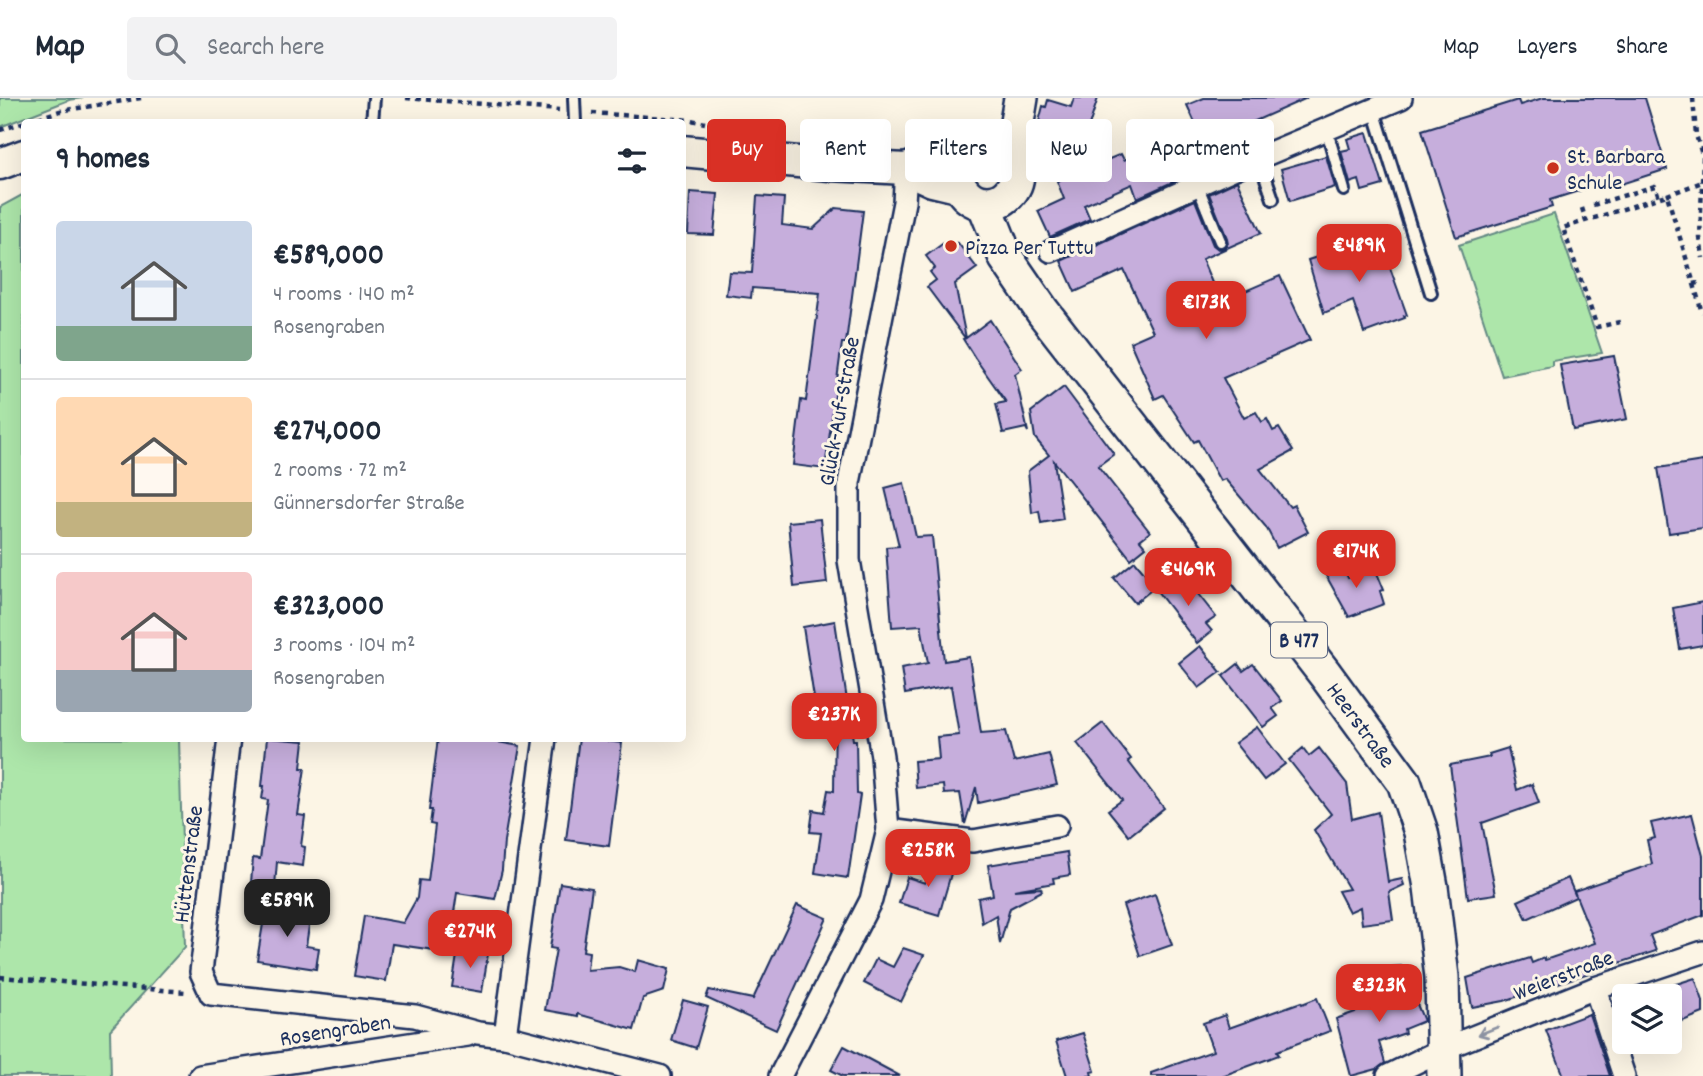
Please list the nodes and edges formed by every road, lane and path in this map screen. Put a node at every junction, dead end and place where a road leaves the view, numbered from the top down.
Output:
1 (141, 98) edge
2 (374, 98) edge
3 (406, 98) edge
4 (573, 98) edge
5 (1005, 98) edge
6 (1021, 98) edge
7 (1401, 98) edge
8 (1693, 98) edge
9 (1374, 110) junction
10 (575, 117) edge
11 (35, 119) edge
12 (372, 119) edge
13 (652, 119) edge
14 (998, 119) edge
15 (1008, 119) edge
16 (686, 120) edge
17 (21, 123) edge
18 (707, 124) edge
19 (0, 130) edge
20 (1327, 131) junction
21 (686, 151) edge
22 (1274, 152) edge
23 (21, 156) edge
24 (0, 164) edge
25 (905, 169) edge
26 (1012, 170) edge
27 (905, 182) edge
28 (936, 182) edge
29 (972, 182) edge
30 (1209, 182) edge
31 (1267, 182) edge
32 (1702, 182) edge
33 (1198, 187) junction
34 (1344, 190) dead end
35 (985, 194) junction
36 (1667, 195) junction
37 (1659, 197) junction
38 (1273, 198) dead end
39 (1593, 205) dead end
40 (1582, 208) dead end
41 (1586, 220) junction
42 (1220, 241) dead end
43 (1051, 251) dead end
44 (1703, 258) edge
45 (1703, 282) edge
46 (1693, 284) junction
47 (1431, 293) dead end
48 (1702, 313) edge
49 (1620, 322) dead end
50 (229, 742) edge
51 (544, 742) edge
52 (1057, 826) dead end
53 (888, 830) junction
54 (1703, 951) edge
55 (0, 977) edge
56 (1595, 988) junction
57 (211, 994) junction
58 (478, 1033) junction
59 (505, 1036) junction
60 (1444, 1063) edge
61 (200, 1076) edge
62 (660, 1076) edge
63 (780, 1076) edge
64 (1388, 1076) edge
65 (1624, 1076) edge

1 - 11 path
2 - 12 lane
3 - 10 path
4 - 10 lane
5 - 14 main road
6 - 15 main road
7 - 9 street
8 - 32 path
9 - 20 street
9 - 47 lane
10 - 13 path
16 - 18 path
17 - 19 path
20 - 22 street
20 - 34 lane
21 - 25 street
23 - 24 street
26 - 35 main road
27 - 53 street, Glück-Auf-Straße
28 - 35 street
29 - 35 main road
30 - 33 street
31 - 38 lane
32 - 36 path
32 - 44 path
33 - 42 lane
33 - 43 street
35 - 60 main road, Heerstraße / B 477
36 - 37 path
36 - 46 path
37 - 39 path
37 - 41 path
40 - 41 path
41 - 49 path
45 - 46 path
46 - 48 path
50 - 57 street, Hüttenstraße
51 - 59 street
52 - 53 street
53 - 63 street, Glück-Auf-Straße
54 - 56 street, Weierstraße
55 - 57 path
56 -> 60 street, Weierstraße
56 - 65 street
57 - 58 street, Rosengraben
58 - 59 street, Rosengraben
58 - 61 street, Rosengraben
59 - 62 street, Rosengraben
60 - 64 street

